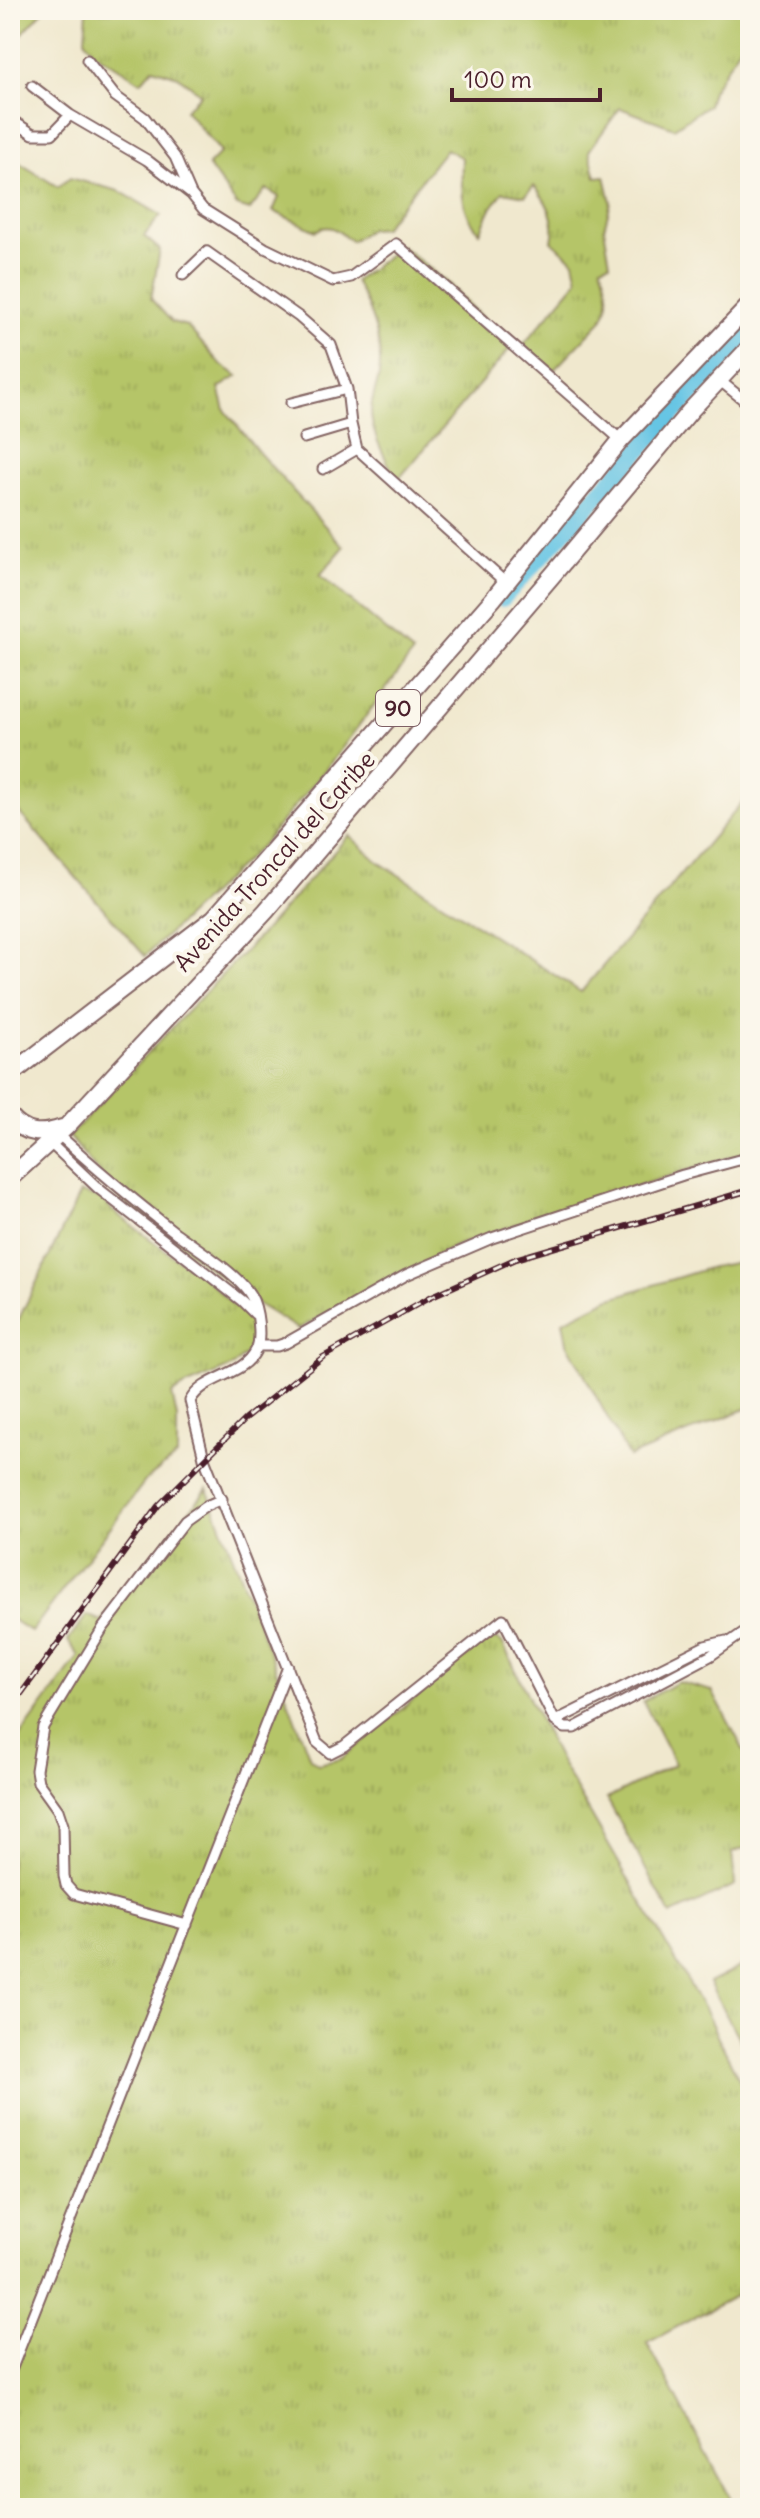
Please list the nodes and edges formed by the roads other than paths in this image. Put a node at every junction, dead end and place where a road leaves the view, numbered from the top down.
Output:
1 (87, 60) dead end
2 (32, 86) dead end
3 (70, 115) junction
4 (10, 119) edge
5 (191, 194) junction
6 (183, 275) dead end
7 (750, 305) edge
8 (750, 347) edge
9 (719, 380) junction
10 (347, 389) junction
11 (291, 403) dead end
12 (750, 405) edge
13 (351, 424) junction
14 (304, 438) dead end
15 (621, 440) junction
16 (357, 449) junction
17 (323, 469) dead end
18 (506, 583) junction
19 (10, 1075) edge
20 (10, 1117) edge
21 (58, 1134) junction
22 (750, 1157) edge
23 (10, 1178) edge
24 (258, 1346) junction
25 (222, 1499) junction
26 (750, 1628) edge
27 (729, 1641) junction
28 (288, 1667) junction
29 (555, 1721) junction
30 (187, 1925) junction
31 (10, 2373) edge

1 - 5 street
2 - 3 street
3 - 4 street
3 - 5 street
5 - 15 street
6 - 10 street
7 - 15 highway, Avenida Troncal del Caribe / 90
8 - 9 highway, Avenida Troncal del Caribe / 90
9 - 12 street
9 - 21 highway, Avenida Troncal del Caribe / 90
10 - 11 street
10 - 13 street
13 - 14 street
13 - 16 street
15 - 18 highway, Avenida Troncal del Caribe / 90
16 - 17 street
16 - 18 street
18 - 19 highway, Avenida Troncal del Caribe / 90
20 - 21 highway
21 - 23 highway, Avenida Troncal del Caribe / 90
21 - 24 street
22 - 24 street
24 - 25 street
25 - 28 street
25 - 30 street
26 - 27 street
27 - 29 street
27 - 29 street
28 - 29 street
28 - 30 street
30 - 31 street

